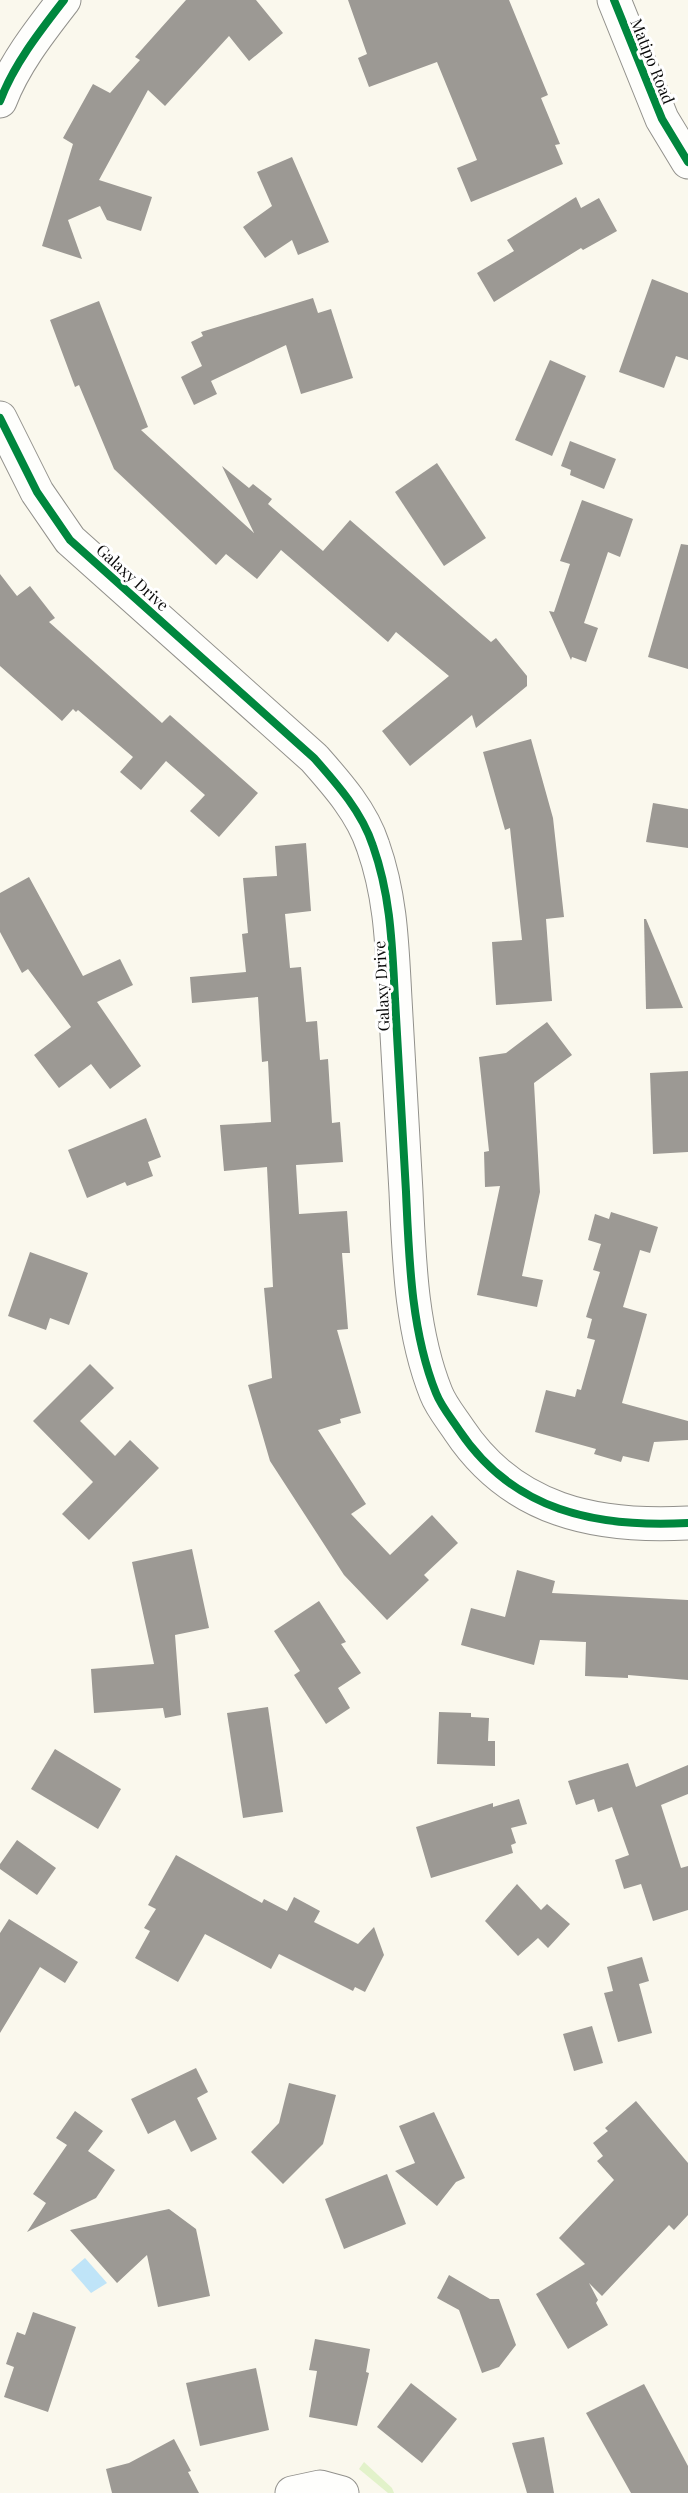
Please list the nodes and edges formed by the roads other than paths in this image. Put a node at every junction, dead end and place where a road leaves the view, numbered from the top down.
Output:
1 (64, 0) edge
2 (614, 0) edge
3 (0, 101) edge
4 (688, 162) edge
5 (0, 418) edge
6 (688, 1523) edge
7 (292, 2493) edge
8 (342, 2493) edge

1 - 3 street
2 - 4 street, Matipo Road
5 - 6 street, Galaxy Drive
7 - 8 street

